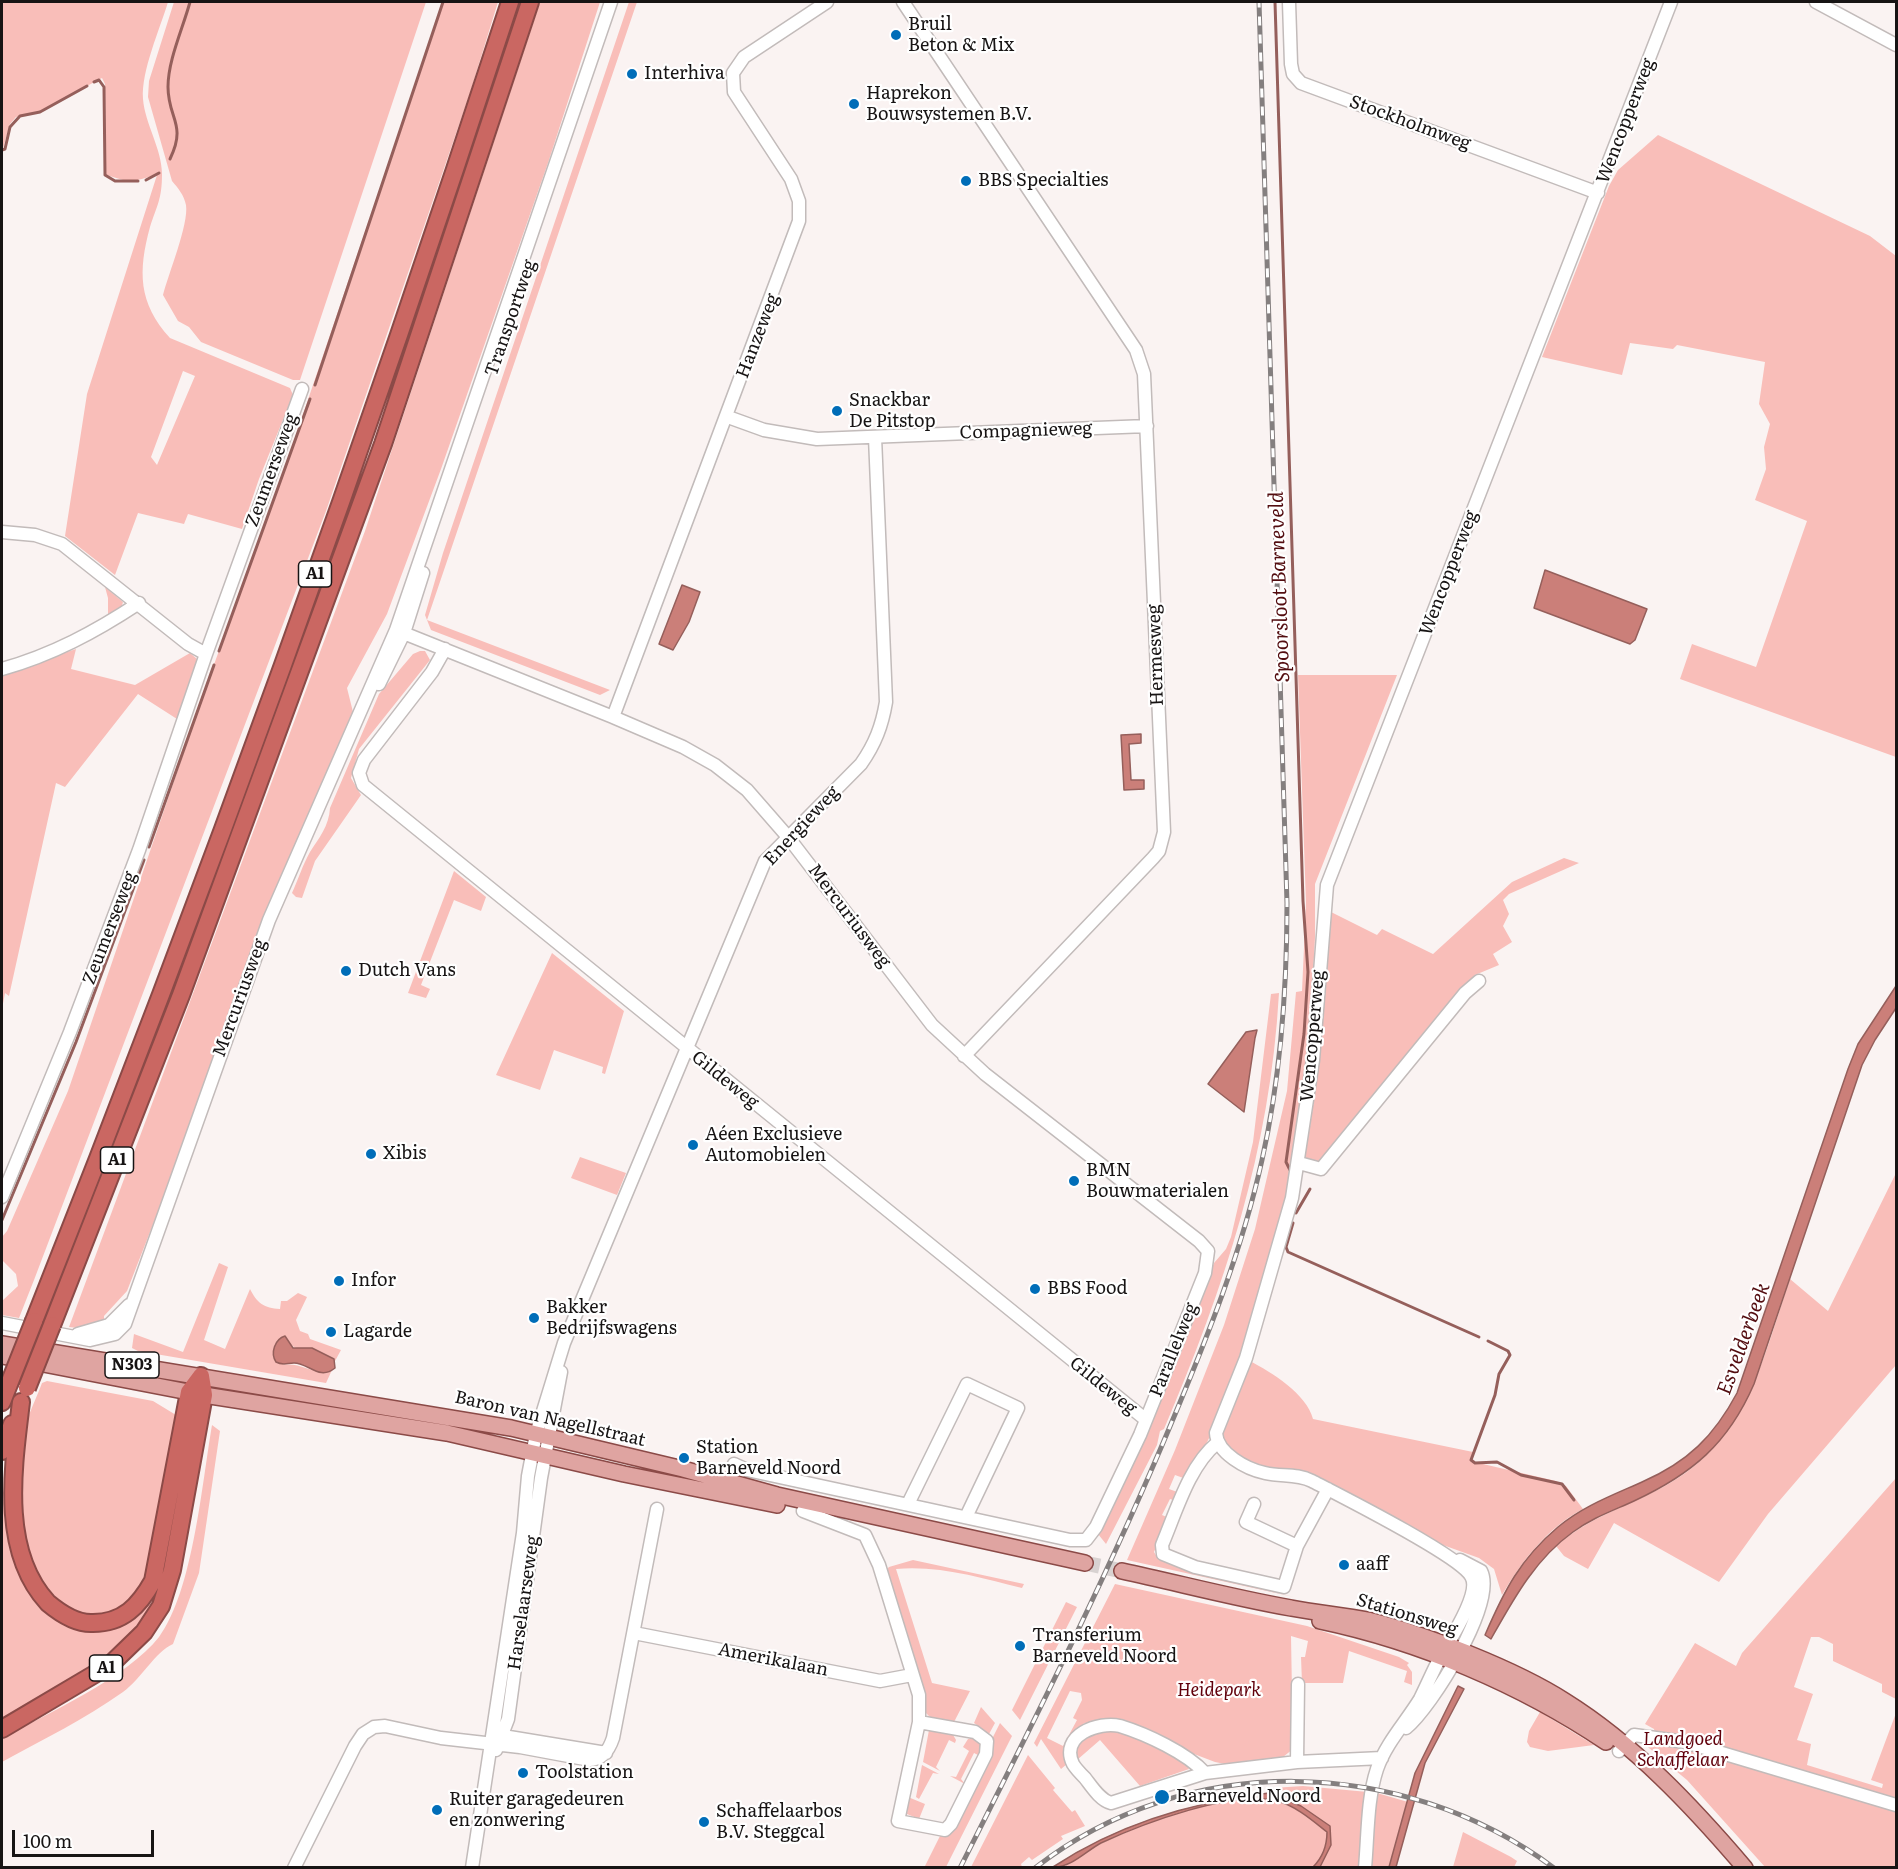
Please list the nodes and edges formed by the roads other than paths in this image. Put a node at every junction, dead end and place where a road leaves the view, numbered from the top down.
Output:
1 (510, 2) edge
2 (530, 2) edge
3 (611, 2) edge
4 (617, 2) edge
5 (827, 2) edge
6 (903, 2) edge
7 (1289, 2) edge
8 (1671, 2) edge
9 (1816, 2) edge
10 (1896, 45) edge
11 (1598, 193) junction
12 (302, 389) dead end
13 (728, 417) junction
14 (1147, 426) junction
15 (875, 437) junction
16 (2, 532) edge
17 (139, 603) junction
18 (400, 631) junction
19 (445, 649) junction
20 (206, 654) junction
21 (2, 669) edge
22 (613, 717) junction
23 (788, 837) junction
24 (1479, 981) dead end
25 (687, 1049) junction
26 (964, 1056) junction
27 (1299, 1162) junction
28 (2, 1197) edge
29 (1208, 1254) joint
30 (2, 1323) edge
31 (2, 1344) edge
32 (2, 1356) edge
33 (201, 1376) junction
34 (197, 1393) junction
35 (24, 1395) junction
36 (2, 1402) edge
37 (1145, 1419) junction
38 (543, 1436) junction
39 (1217, 1443) junction
40 (2, 1450) edge
41 (539, 1453) junction
42 (734, 1464) dead end
43 (1328, 1489) junction
44 (908, 1504) junction
45 (1254, 1504) dead end
46 (657, 1509) dead end
47 (803, 1510) junction
48 (966, 1517) junction
49 (1297, 1546) junction
50 (1121, 1574) tunnel mouth
51 (634, 1633) junction
52 (1450, 1655) junction
53 (912, 1675) junction
54 (1298, 1684) dead end
55 (508, 1719) junction
56 (919, 1722) junction
57 (2, 1729) edge
58 (528, 1739) junction
59 (496, 1740) junction
60 (1621, 1748) junction
61 (606, 1753) junction
62 (1382, 1758) junction
63 (1297, 1762) junction
64 (1205, 1773) junction
65 (1896, 1805) edge
66 (294, 1868) edge
67 (472, 1868) edge
68 (1365, 1868) edge
69 (1745, 1868) edge

1 - 36 highway, A1, bridge
2 - 35 highway, A1, bridge
3 - 18 street, Transportweg
4 - 18 street, Transportweg
5 - 13 street, Hanzeweg
6 - 14 street, Hermesweg
7 - 11 street, Stockholmweg
8 - 11 street, Wencopperweg
9 - 10 street
11 - 27 street, Wencopperweg
12 - 20 street, Zeumerseweg
13 - 15 street, Compagnieweg
13 - 22 street, Hanzeweg
14 - 15 street, Compagnieweg
14 - 26 street, Hermesweg
15 - 23 street, Energieweg
16 - 17 street
17 - 20 street
17 - 21 street
18 - 19 street, Mercuriusweg
18 - 30 street, Mercuriusweg
19 - 22 street, Mercuriusweg
19 - 25 street, Gildeweg
20 - 28 street, Zeumerseweg
22 - 23 street, Mercuriusweg
23 - 25 street, Energieweg
23 - 26 street, Mercuriusweg
24 - 27 street
25 - 37 street, Gildeweg
25 - 38 street, Energieweg
26 - 29 street, Mercuriusweg
27 - 39 street, Wencopperweg
29 - 37 street, Parallelweg
31 - 33 main road, Baron van Nagellstraat / N303
32 - 34 main road, Baron van Nagellstraat / N303
33 - 34 highway, A1
33 - 38 main road, Baron van Nagellstraat
34 - 35 highway, A1
34 - 41 main road, Baron van Nagellstraat
34 - 57 highway, A1
35 - 40 highway, A1
37 - 48 street, Parallelweg
38 - 41 street, Harselaarseweg
38 - 47 main road, Baron van Nagellstraat
39 - 43 street
39 - 49 street, Wencopperweg
41 - 47 main road, Baron van Nagellstraat
41 - 55 street, Harselaarseweg
41 - 59 street, Harselaarseweg
42 - 44 street
43 - 49 street
43 - 52 street
44 - 48 street
44 - 48 street
45 - 49 street
46 - 51 street
47 - 53 street, Baron van Nagellstraat
50 - 52 main road, Stationsweg
51 - 53 street, Amerikalaan
51 - 61 street
52 - 60 main road, Stationsweg
52 - 62 street
53 - 56 street
54 - 63 street
55 - 58 street
55 - 59 street, Harselaarseweg
56 - 56 street
58 - 59 street
58 - 61 street
59 - 61 street
59 - 66 street
59 - 67 street, Harselaarseweg
60 - 65 street
60 - 69 main road, Stationsweg
62 - 63 street
62 - 68 street
63 - 64 street
64 - 64 street

